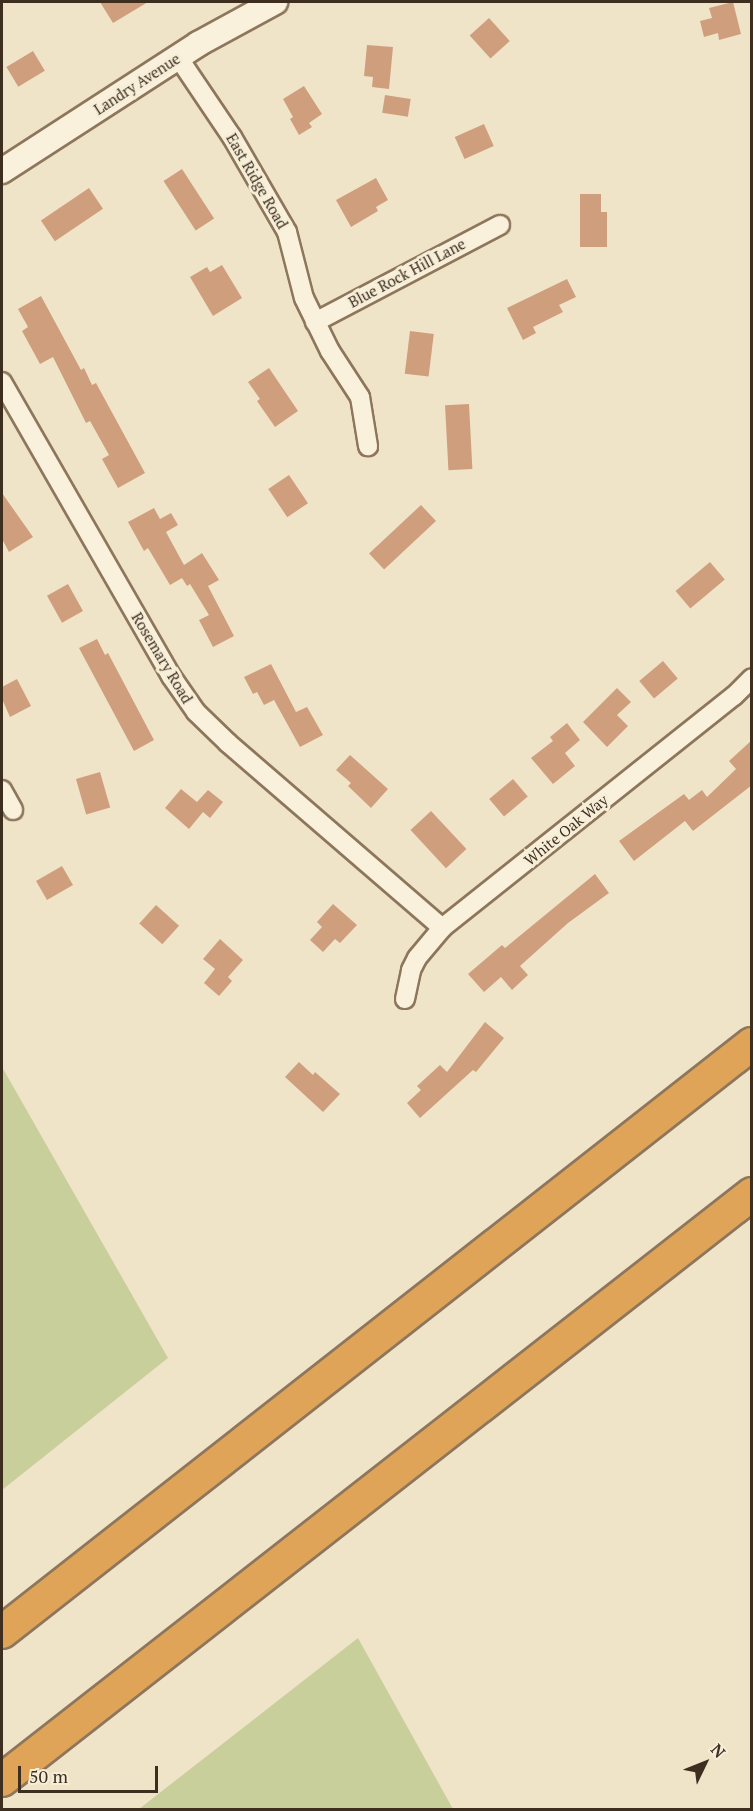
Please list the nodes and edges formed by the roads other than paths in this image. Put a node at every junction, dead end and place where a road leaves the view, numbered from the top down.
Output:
1 (275, 2) edge
2 (178, 57) junction
3 (2, 171) edge
4 (500, 225) dead end
5 (315, 321) junction
6 (2, 382) edge
7 (369, 446) dead end
8 (752, 678) edge
9 (2, 790) edge
10 (13, 810) dead end
11 (442, 928) junction
12 (405, 999) dead end
13 (752, 1044) edge
14 (752, 1194) edge
15 (2, 1632) edge
16 (2, 1780) edge

1 - 2 street, Landry Avenue
2 - 3 street, Landry Avenue
2 - 5 street, East Ridge Road
4 - 5 street, Blue Rock Hill Lane
5 - 7 street, East Ridge Road
6 - 11 street, Rosemary Road
8 - 11 street, White Oak Way
9 - 10 street
11 - 12 street, White Oak Way
13 - 15 highway
14 - 16 highway

